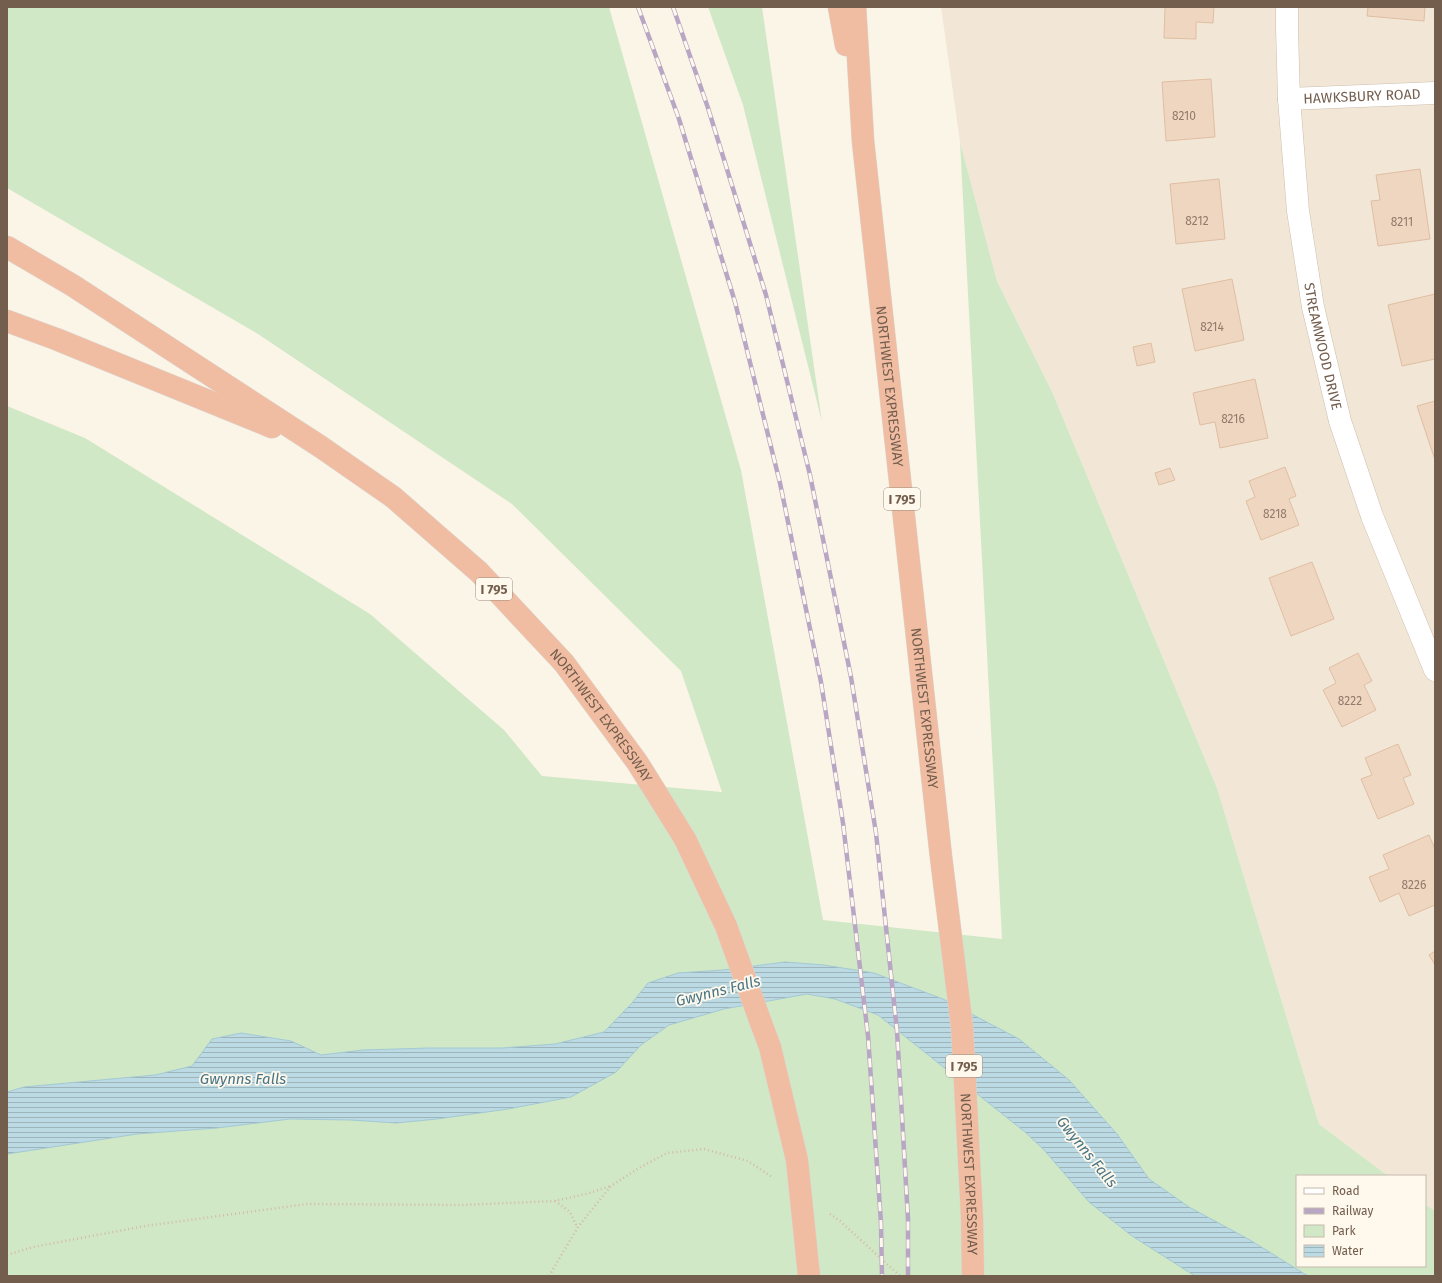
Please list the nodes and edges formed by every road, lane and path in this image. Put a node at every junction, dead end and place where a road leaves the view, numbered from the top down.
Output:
1 (839, 7) edge
2 (855, 7) edge
3 (1287, 7) edge
4 (1435, 93) edge
5 (1289, 99) junction
6 (863, 141) junction
7 (7, 247) edge
8 (7, 321) edge
9 (321, 447) junction
10 (1435, 670) edge
11 (775, 1178) dead end
12 (611, 1186) junction
13 (555, 1201) junction
14 (827, 1213) dead end
15 (578, 1227) junction
16 (7, 1255) edge
17 (549, 1276) edge
18 (809, 1276) edge
19 (900, 1276) edge
20 (973, 1276) edge

1 - 6 highway
2 - 6 highway
3 - 5 street, STREAMWOOD DRIVE
4 - 5 street, HAWKSBURY ROAD
5 - 10 street, STREAMWOOD DRIVE
6 - 20 highway, NORTHWEST EXPRESSWAY / I 795
7 - 9 highway
8 - 9 highway
9 - 18 highway, NORTHWEST EXPRESSWAY / I 795, bridge
11 - 12 path
12 - 13 path
12 - 15 path
13 - 15 path
13 - 16 path
14 - 19 path
15 - 17 path

